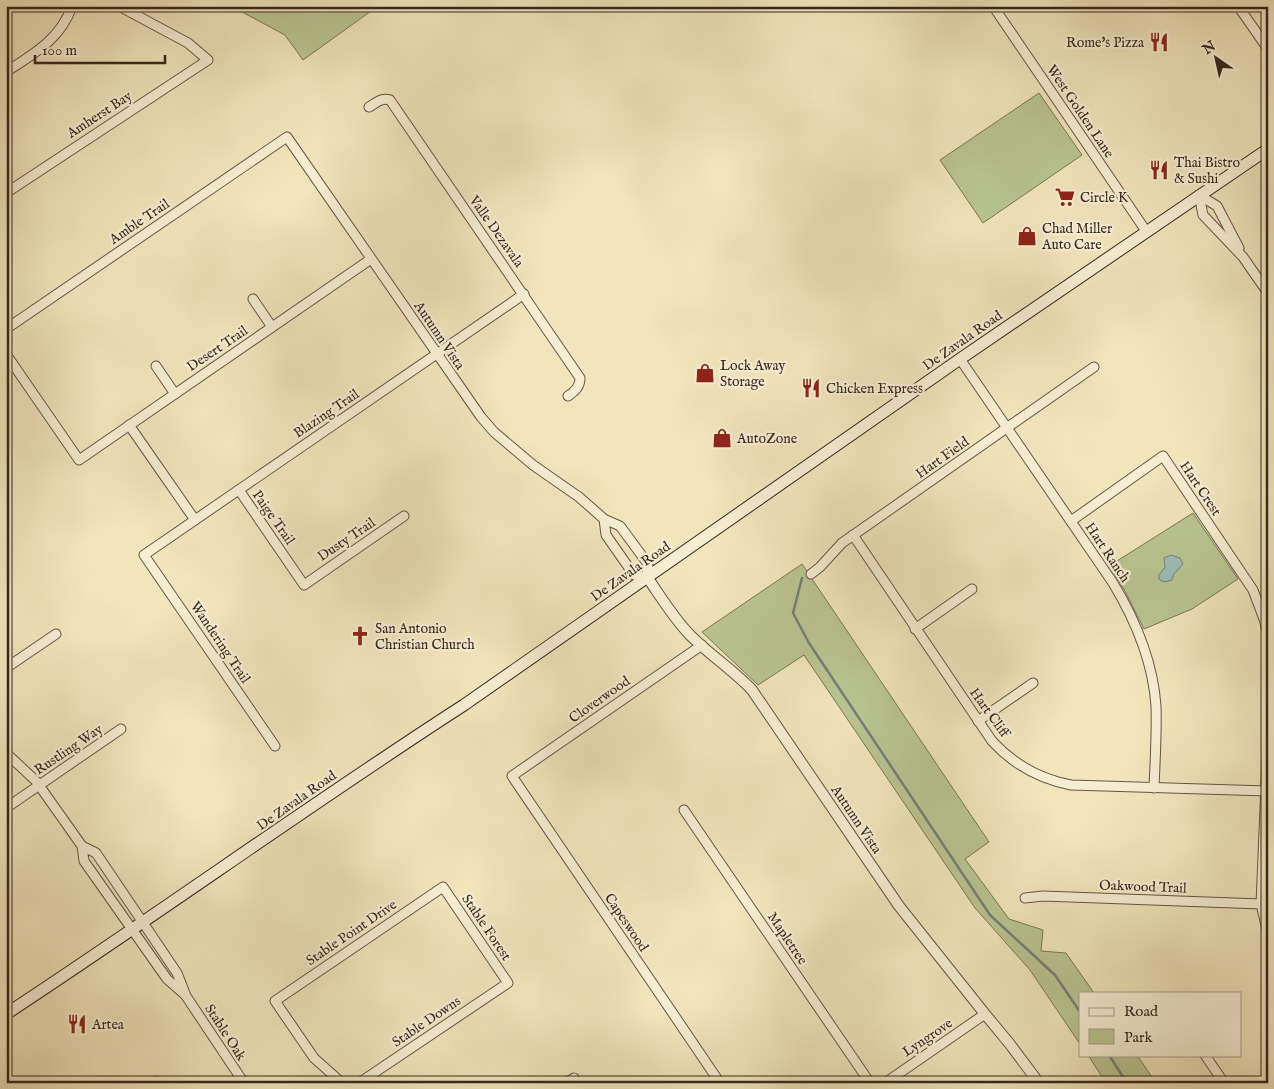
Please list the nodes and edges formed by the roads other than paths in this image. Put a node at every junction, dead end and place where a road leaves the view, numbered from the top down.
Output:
1 (72, 6) edge
2 (119, 6) edge
3 (993, 6) edge
4 (1238, 6) edge
5 (1268, 49) edge
6 (6, 72) edge
7 (369, 107) dead end
8 (287, 137) joint
9 (1268, 149) edge
10 (6, 193) edge
11 (1198, 195) junction
12 (1146, 231) junction
13 (1244, 257) junction
14 (371, 259) junction
15 (1268, 293) edge
16 (524, 294) junction
17 (253, 299) dead end
18 (272, 327) junction
19 (6, 329) edge
20 (6, 354) edge
21 (436, 354) junction
22 (960, 359) junction
23 (156, 366) dead end
24 (1094, 367) dead end
25 (175, 394) junction
26 (568, 396) dead end
27 (129, 425) junction
28 (1008, 428) junction
29 (239, 490) junction
30 (404, 516) dead end
31 (604, 519) junction
32 (195, 520) junction
33 (1071, 521) junction
34 (853, 536) junction
35 (144, 555) joint
36 (811, 574) dead end
37 (647, 577) junction
38 (304, 585) joint
39 (972, 589) dead end
40 (915, 629) junction
41 (56, 634) dead end
42 (1268, 634) edge
43 (702, 645) junction
44 (6, 668) edge
45 (1033, 683) dead end
46 (978, 722) junction
47 (121, 729) dead end
48 (1268, 735) edge
49 (275, 746) dead end
50 (6, 753) edge
51 (512, 776) joint
52 (39, 785) junction
53 (1154, 788) junction
54 (1267, 791) edge
55 (6, 808) edge
56 (684, 810) dead end
57 (82, 846) junction
58 (444, 887) joint
59 (1025, 898) dead end
60 (1261, 904) junction
61 (144, 922) junction
62 (132, 930) junction
63 (1268, 934) edge
64 (508, 983) joint
65 (186, 996) junction
66 (6, 1014) edge
67 (985, 1014) junction
68 (1206, 1056) edge
69 (244, 1083) edge
70 (342, 1083) edge
71 (359, 1083) edge
72 (720, 1083) edge
73 (870, 1083) edge
74 (885, 1083) edge
75 (1039, 1083) edge
76 (1224, 1083) edge

1 - 6 street
2 - 10 street, Amherst Bay
3 - 12 street, West Golden Lane
4 - 5 street
7 - 16 street, Valle Dezavala
8 - 14 street, Autumn Vista
8 - 19 street, Amble Trail
9 - 11 main road, De Zavala Road
11 - 12 main road, De Zavala Road
11 - 13 street
11 - 13 street
12 - 22 main road, De Zavala Road
13 - 15 street
14 - 18 street, Desert Trail
14 - 21 street, Autumn Vista
16 - 21 street, Blazing Trail
16 - 26 street, Valle Dezavala
17 - 18 street
18 - 25 street, Desert Trail
20 - 27 street, Desert Trail
21 - 29 street, Blazing Trail
21 - 31 street, Autumn Vista
22 - 28 street, Hart Ranch
22 - 37 main road, De Zavala Road
23 - 25 street
24 - 28 street, Hart Field
25 - 27 street, Desert Trail
27 - 32 street
28 - 33 street, Hart Ranch
28 - 34 street, Hart Field
29 - 32 street, Blazing Trail
29 - 38 street, Paige Trail
30 - 38 street, Dusty Trail
31 - 37 street, Autumn Vista
31 - 37 street, Autumn Vista
32 - 35 street, Blazing Trail
33 - 42 street, Hart Crest
33 - 53 street, Hart Ranch
34 - 36 street, Hart Field
34 - 40 street, Hart Cliff
35 - 49 street, Wandering Trail
37 - 43 street, Autumn Vista
37 - 61 main road, De Zavala Road
39 - 40 street
40 - 46 street, Hart Cliff
41 - 44 street
43 - 51 street, Cloverwood
43 - 67 street, Autumn Vista
45 - 46 street
46 - 53 street, Hart Cliff
47 - 52 street, Rustling Way
48 - 54 street
50 - 52 street
51 - 72 street, Capeswood
52 - 55 street, Rustling Way
52 - 57 street
53 - 54 street, Hart Cliff
54 - 60 street
56 - 73 street, Mapletree
57 - 61 street, Stable Oak
57 - 62 street, Stable Oak
58 - 64 street, Stable Forest
58 - 70 street, Stable Point Drive
59 - 60 street, Oakwood Trail
60 - 63 street
61 - 62 main road, De Zavala Road
61 - 65 street, Stable Oak
62 - 65 street, Stable Oak
62 - 66 main road, De Zavala Road
64 - 71 street, Stable Downs
65 - 69 street, Stable Oak
67 - 74 street, Lyngrove
67 - 75 street, Autumn Vista
68 - 76 street

